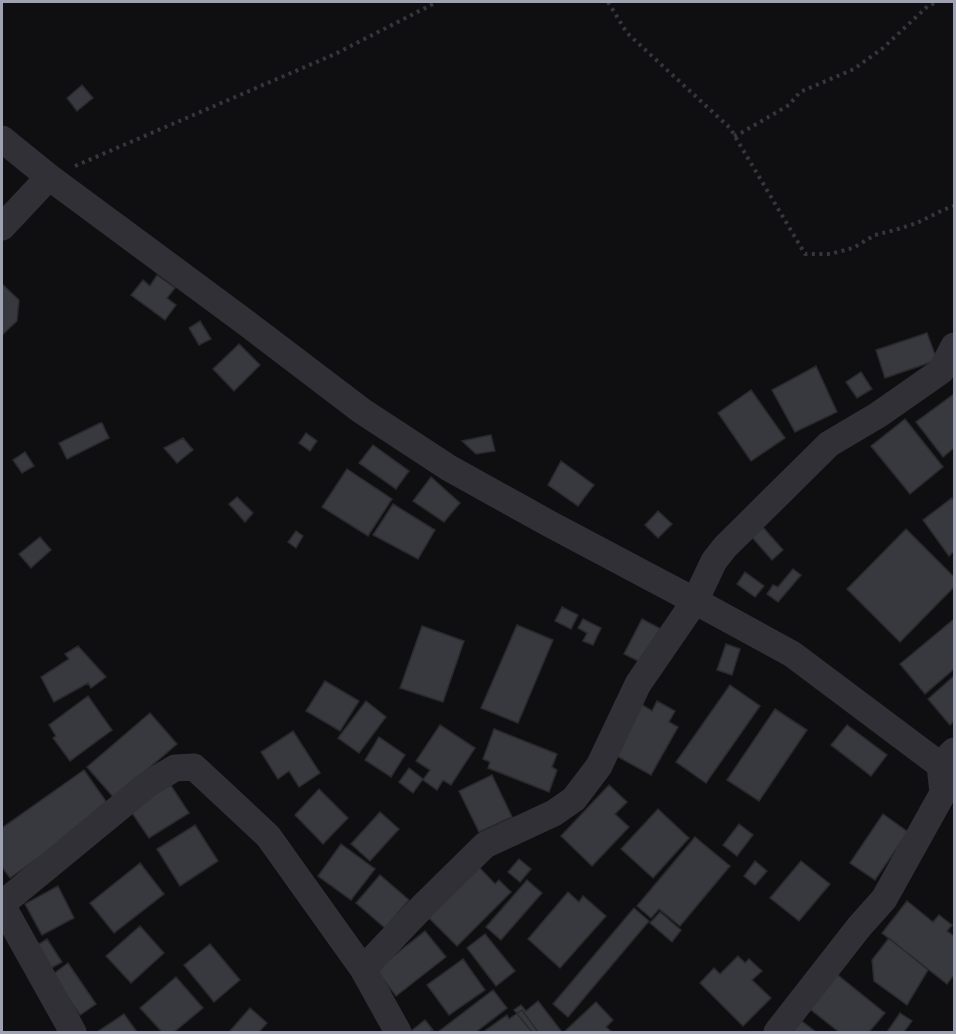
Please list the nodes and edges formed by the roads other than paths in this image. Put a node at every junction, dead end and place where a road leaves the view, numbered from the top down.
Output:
1 (2, 139) edge
2 (49, 177) junction
3 (2, 227) edge
4 (954, 346) edge
5 (695, 601) junction
6 (950, 765) edge
7 (2, 904) edge
8 (363, 969) junction
9 (73, 1032) edge
10 (398, 1032) edge
11 (777, 1032) edge

1 - 2 street
2 - 3 street
2 - 5 street
4 - 5 street
5 - 6 street
5 - 8 street
6 - 11 street
7 - 8 street
7 - 9 street
8 - 10 street

